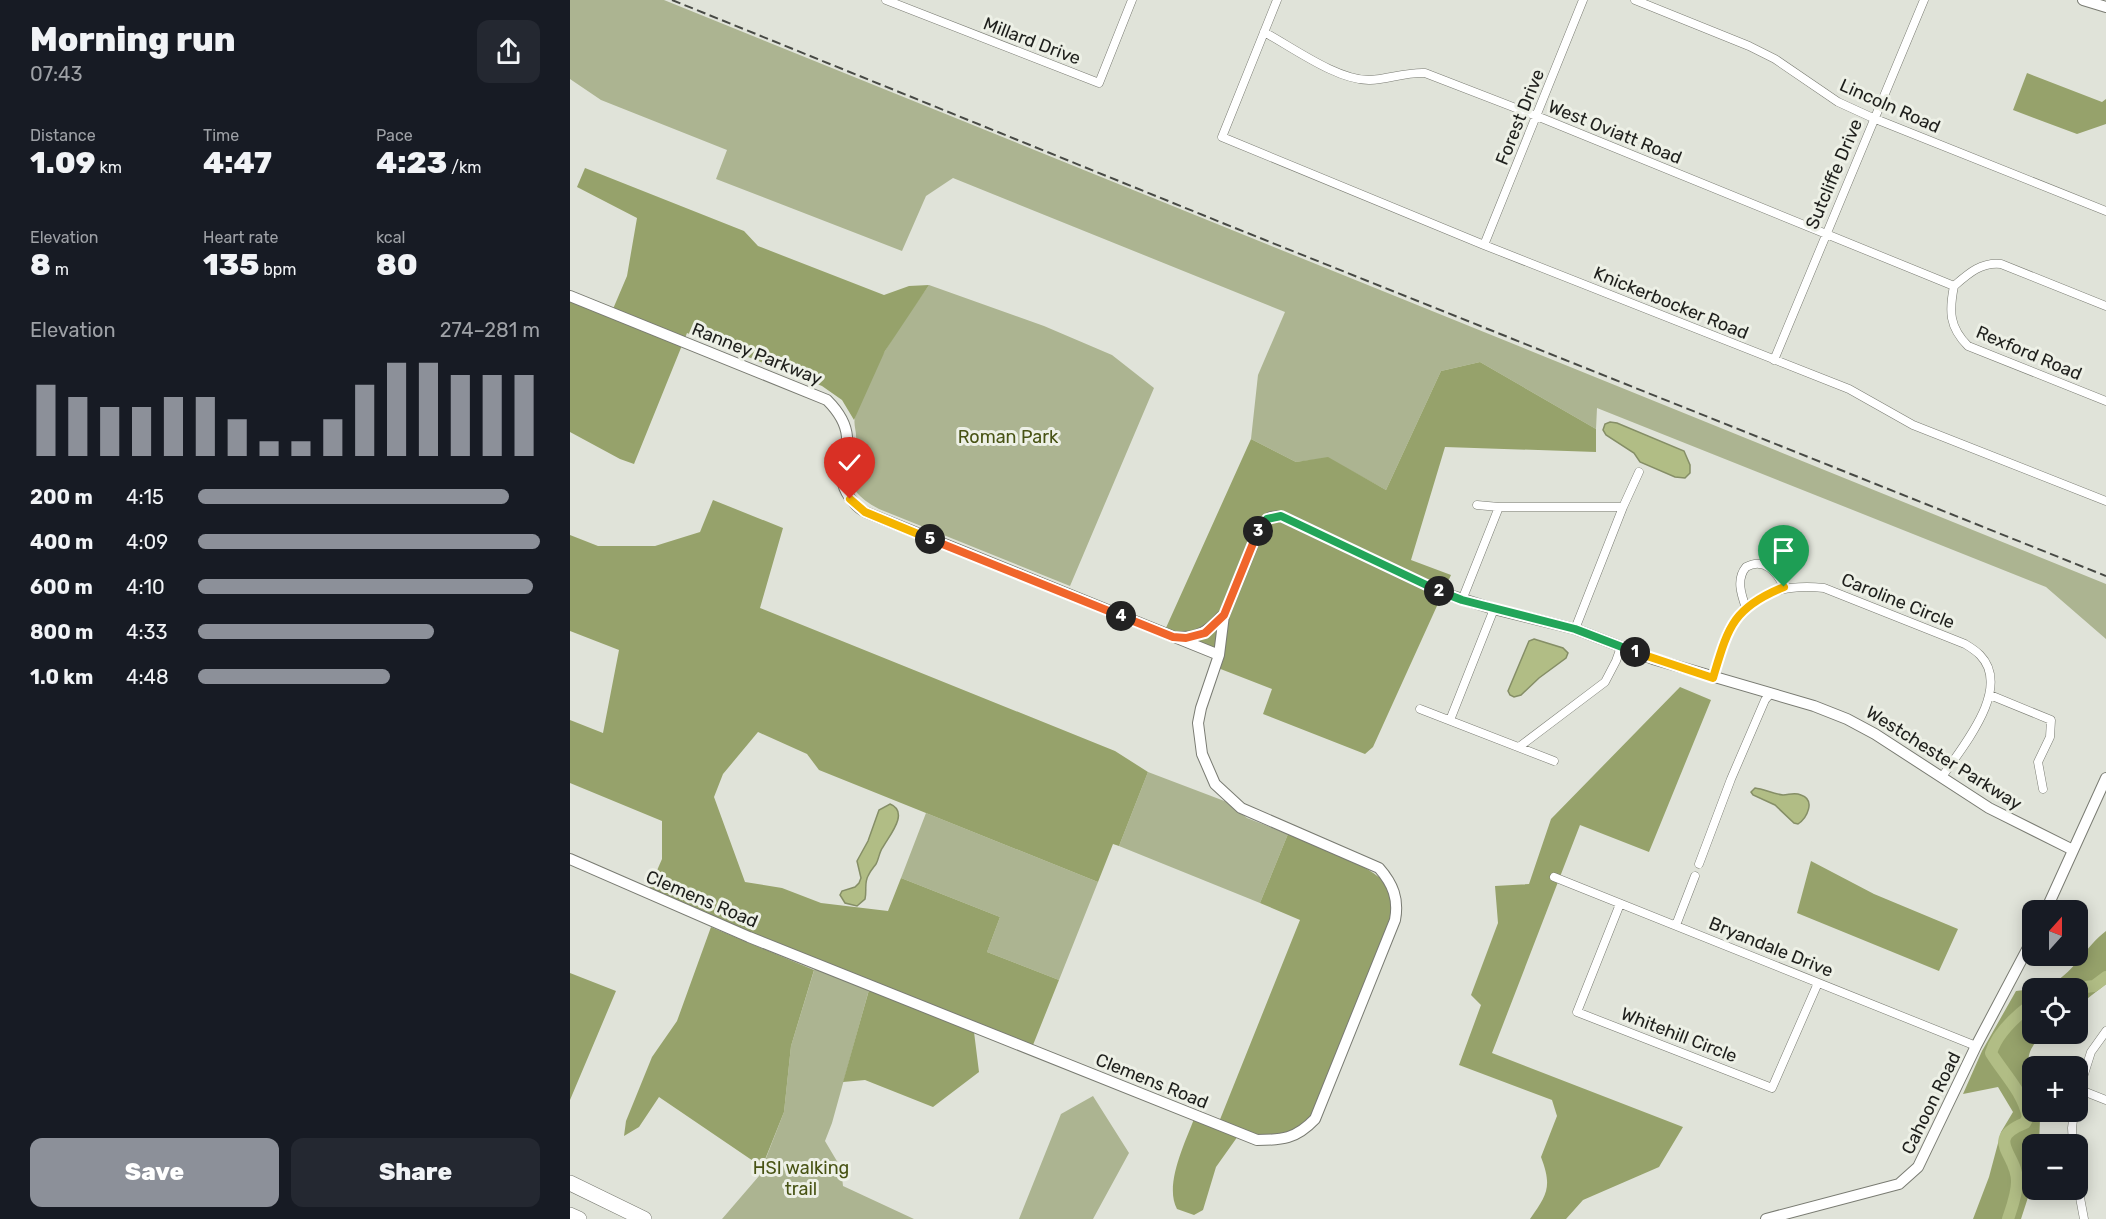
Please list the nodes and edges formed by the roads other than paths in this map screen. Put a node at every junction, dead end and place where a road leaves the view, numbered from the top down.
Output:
1 (886, 0) edge
2 (1132, 0) edge
3 (1277, 0) edge
4 (1583, 0) edge
5 (1635, 0) edge
6 (1924, 0) edge
7 (2082, 0) edge
8 (2106, 8) edge
9 (1264, 32) junction
10 (1536, 116) junction
11 (1873, 118) junction
12 (2106, 211) edge
13 (1825, 232) junction
14 (1484, 244) junction
15 (1954, 286) junction
16 (570, 296) edge
17 (2106, 306) edge
18 (1774, 360) junction
19 (2106, 401) edge
20 (1639, 472) dead end
21 (2106, 501) edge
22 (1477, 506) dead end
23 (1499, 507) junction
24 (1623, 507) junction
25 (1784, 587) junction
26 (1462, 600) junction
27 (1746, 608) junction
28 (1494, 609) junction
29 (1224, 615) junction
30 (1575, 629) junction
31 (1173, 637) junction
32 (1621, 646) junction
33 (1219, 655) junction
34 (1713, 678) junction
35 (1771, 693) junction
36 (1990, 695) junction
37 (1420, 709) dead end
38 (1449, 720) junction
39 (1519, 747) junction
40 (1554, 761) dead end
41 (1942, 777) junction
42 (2106, 778) edge
43 (2043, 789) dead end
44 (1228, 798) joint
45 (2073, 850) junction
46 (570, 860) edge
47 (1699, 864) dead end
48 (1695, 876) dead end
49 (1554, 877) dead end
50 (2050, 900) edge
51 (1620, 904) junction
52 (1676, 925) junction
53 (2022, 959) edge
54 (1818, 983) junction
55 (2106, 1031) edge
56 (1976, 1046) junction
57 (2088, 1061) edge
58 (2088, 1093) edge
59 (2106, 1100) edge
60 (570, 1183) edge
61 (2080, 1200) edge
62 (570, 1215) edge
63 (579, 1219) edge
64 (644, 1219) edge
65 (1766, 1219) edge
66 (2084, 1219) edge

1 - 2 street, Millard Drive
3 - 9 street
4 - 10 street, Forest Drive
5 - 11 street, Lincoln Road
6 - 11 street, Sutcliffe Drive
7 - 8 street
9 - 10 street, West Oviatt Road
9 - 14 street, Knickerbocker Road
10 - 13 street, West Oviatt Road
10 - 14 street, Forest Drive
11 - 12 street, Lincoln Road
11 - 13 street, Sutcliffe Drive
13 - 15 street, West Oviatt Road
13 - 18 street, Sutcliffe Drive
14 - 18 street, Knickerbocker Road
15 - 17 street
15 - 19 street, Rexford Road
16 - 31 street, Ranney Parkway
18 - 21 street, Knickerbocker Road
20 - 24 street
22 - 23 street
23 - 24 street
23 - 26 street
24 - 30 street
25 - 27 street, Caroline Circle
25 - 27 street
25 - 36 street, Caroline Circle
26 - 28 street, Westchester Parkway
26 - 29 street, Westchester Parkway
27 - 34 street, Caroline Circle
28 - 30 street, Westchester Parkway
28 - 38 street
29 - 31 street
29 - 33 street, Westchester Parkway
30 - 32 street, Westchester Parkway
31 - 33 street, Ranney Parkway
32 - 34 street, Westchester Parkway
32 - 39 street
33 - 44 street, Westchester Parkway
34 - 35 street, Westchester Parkway
35 - 41 street, Westchester Parkway
35 - 47 street
36 - 41 street, Caroline Circle
36 - 43 street
37 - 38 street
38 - 39 street
39 - 40 street
41 - 45 street, Westchester Parkway
42 - 45 street
44 - 46 street, Clemens Road
45 - 50 street
48 - 52 street
49 - 51 street, Bryandale Drive
51 - 52 street, Bryandale Drive
51 - 54 street, Whitehill Circle
52 - 54 street, Bryandale Drive
53 - 56 street, Cahoon Road
54 - 56 street, Bryandale Drive
55 - 57 street
56 - 65 street, Cahoon Road
58 - 59 street
60 - 64 highway
61 - 66 street
62 - 63 highway

